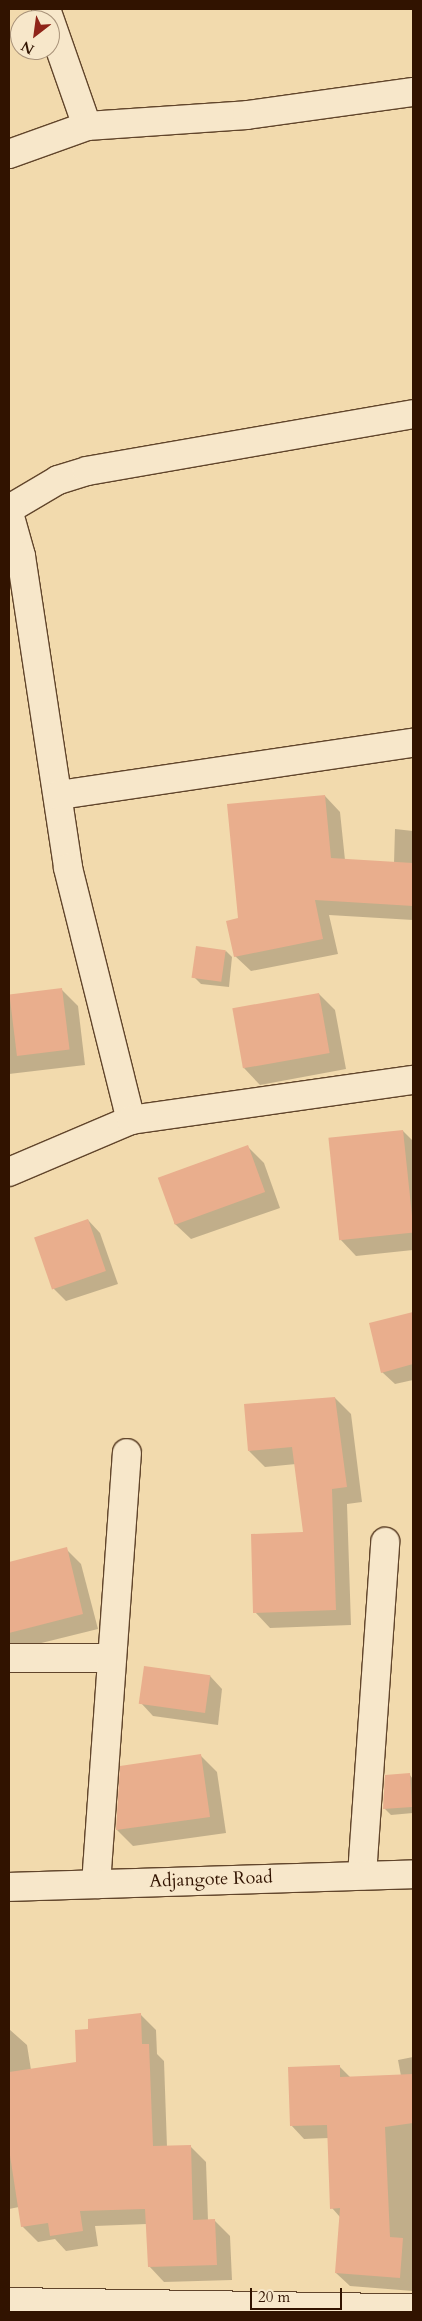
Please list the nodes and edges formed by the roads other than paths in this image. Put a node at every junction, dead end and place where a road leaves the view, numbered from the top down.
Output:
1 (46, 9) edge
2 (413, 92) edge
3 (87, 126) junction
4 (9, 154) edge
5 (413, 414) edge
6 (9, 511) edge
7 (413, 743) edge
8 (59, 795) junction
9 (413, 1080) edge
10 (131, 1120) junction
11 (9, 1172) edge
12 (127, 1453) dead end
13 (385, 1542) dead end
14 (9, 1658) edge
15 (112, 1658) junction
16 (413, 1874) edge
17 (362, 1875) junction
18 (96, 1884) junction
19 (9, 1887) edge
20 (9, 2302) edge
21 (413, 2308) edge

1 - 3 street
2 - 3 street
3 - 4 street
5 - 6 street
6 - 8 street
7 - 8 street
8 - 10 street
9 - 10 street
10 - 11 street
12 - 15 street
13 - 17 street
14 - 15 street
15 - 18 street
16 - 17 street, Adjangote Road
17 - 18 street, Adjangote Road
18 - 19 street, Adjangote Road
20 - 21 street

